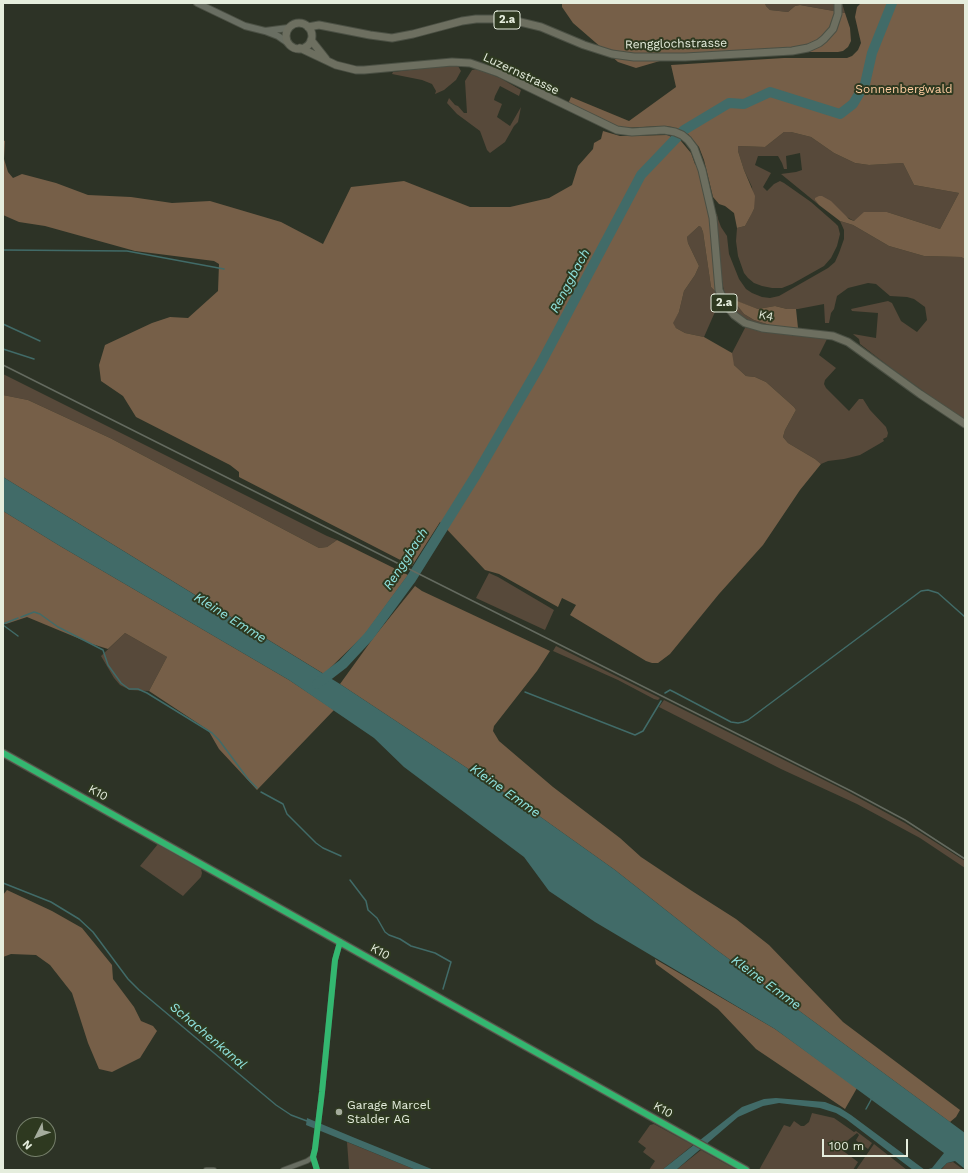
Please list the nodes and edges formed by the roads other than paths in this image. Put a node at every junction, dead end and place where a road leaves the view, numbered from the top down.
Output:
1 (197, 3) edge
2 (838, 3) edge
3 (326, 26) junction
4 (308, 27) junction
5 (288, 28) junction
6 (265, 31) junction
7 (311, 38) junction
8 (288, 43) junction
9 (300, 48) junction
10 (326, 59) junction
11 (678, 133) joint
12 (965, 424) edge
13 (3, 752) edge
14 (340, 942) junction
15 (313, 1157) junction
16 (206, 1170) edge
17 (214, 1170) edge
18 (283, 1170) edge
19 (317, 1170) edge
20 (746, 1170) edge

1 - 6 main road
2 - 3 main road, Rengglochstrasse / 2.a
3 - 4 main road, Rengglochstrasse / 2.a
3 - 7 main road
4 - 5 main road
4 - 7 main road
5 - 6 main road
5 - 8 main road
6 - 8 main road
7 - 9 main road
7 - 10 main road, Luzernstrasse / 2.a
8 - 9 main road
9 - 10 main road, Luzernstrasse / 2.a
10 - 11 main road, Luzernstrasse / 2.a
11 - 12 main road, K4 / 2.a
13 - 14 main road, K10
14 - 15 street
14 - 20 main road, K10
15 - 18 street
15 - 19 street
16 - 17 street

